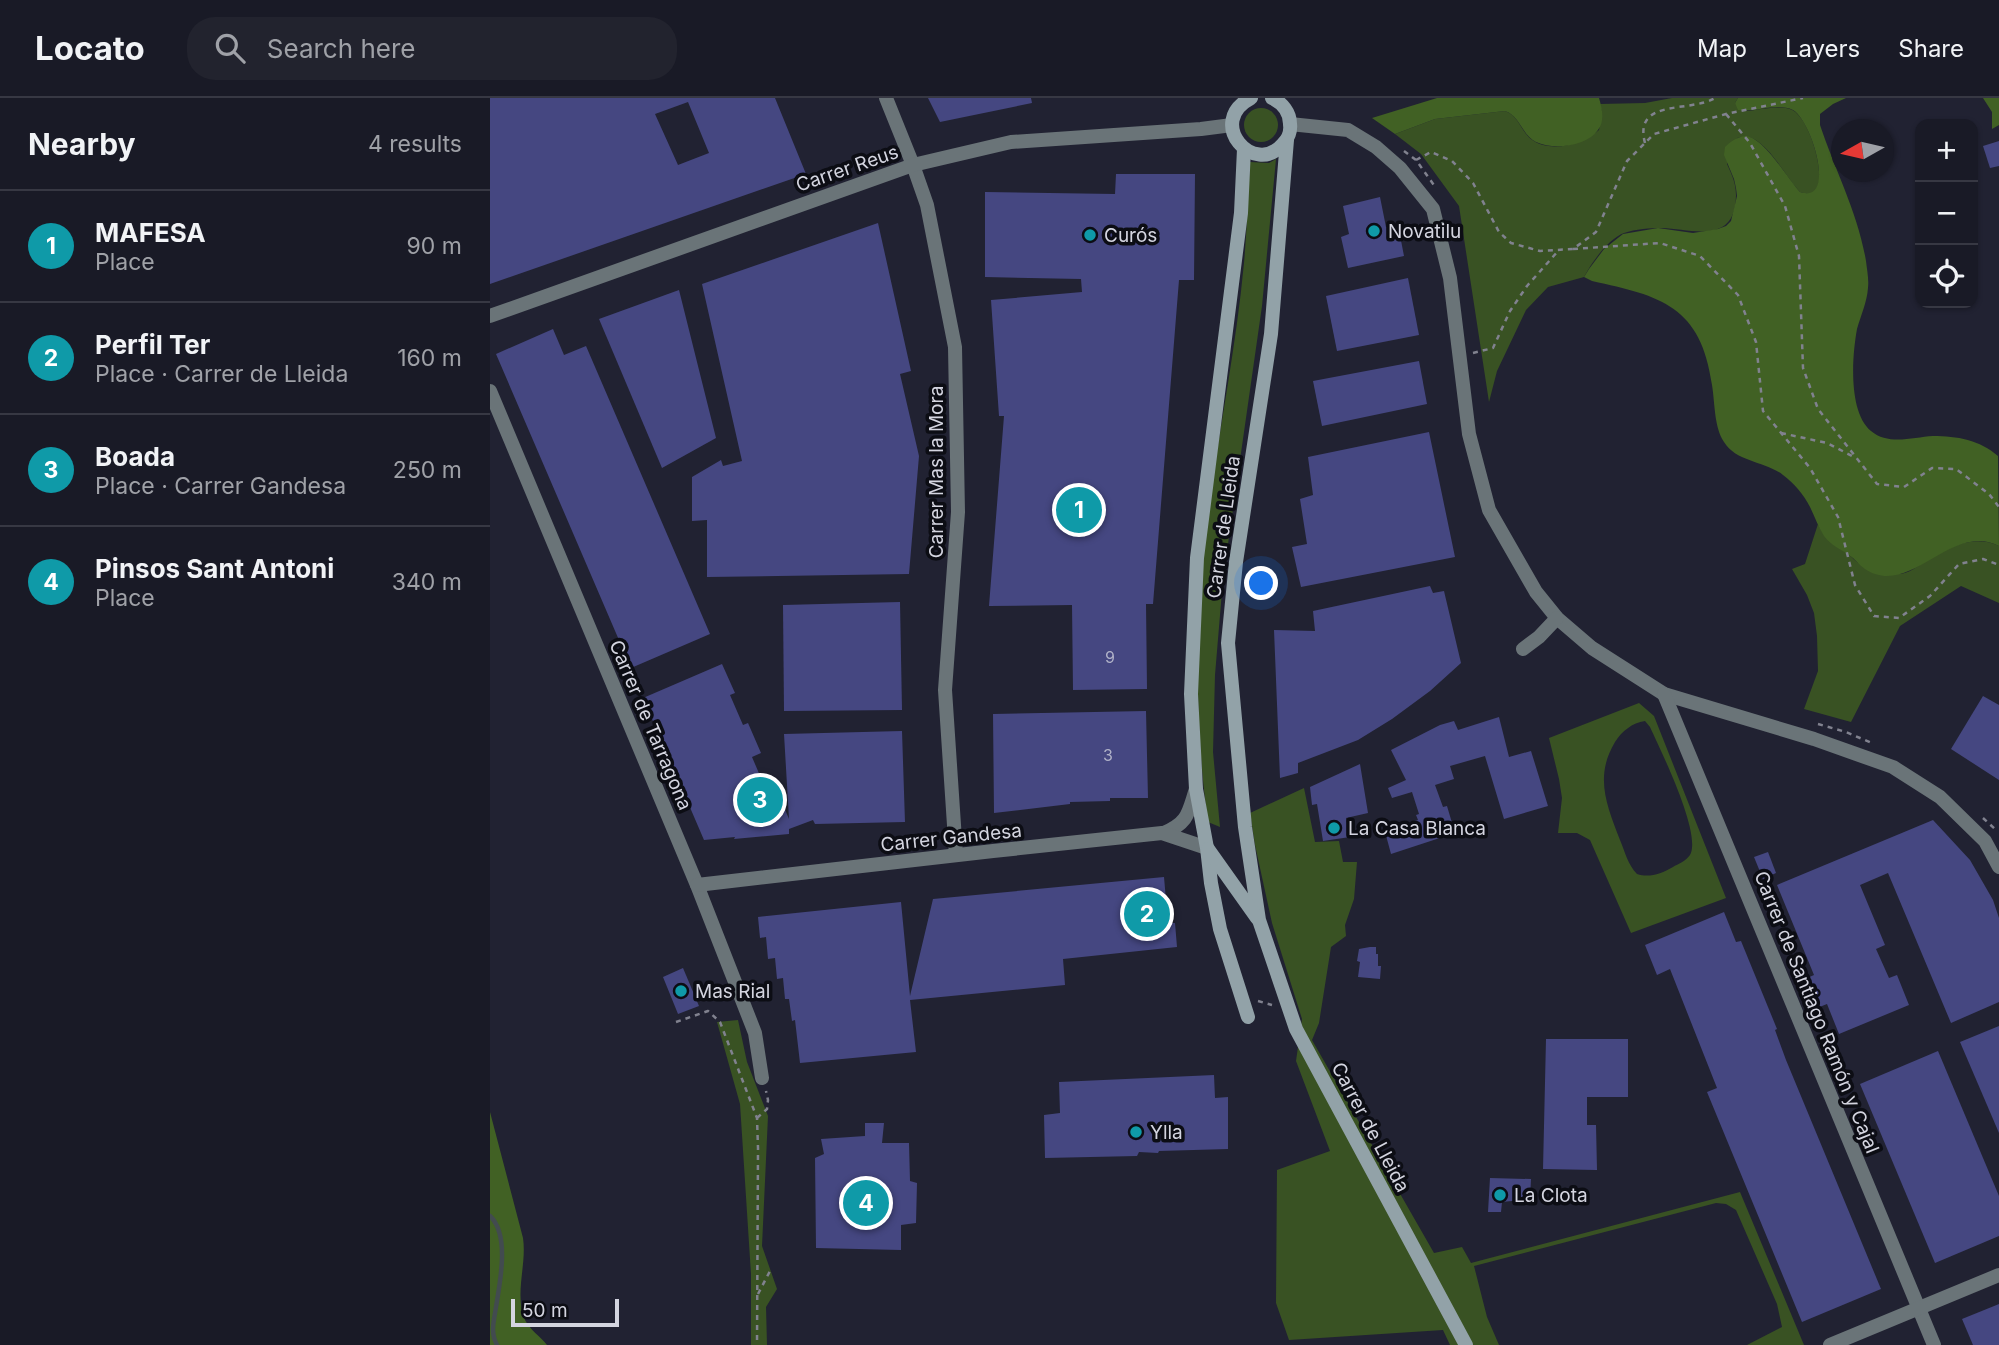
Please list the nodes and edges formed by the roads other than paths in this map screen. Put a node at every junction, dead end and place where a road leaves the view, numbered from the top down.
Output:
1 (886, 98) edge
2 (1244, 100) edge
3 (1277, 100) edge
4 (1290, 124) junction
5 (1232, 125) junction
6 (1287, 140) junction
7 (1244, 149) junction
8 (913, 165) junction
9 (490, 316) edge
10 (490, 391) edge
11 (1557, 618) junction
12 (1523, 649) dead end
13 (1664, 694) junction
14 (1196, 789) junction
15 (1164, 833) junction
16 (1207, 848) junction
17 (956, 855) junction
18 (1999, 867) edge
19 (696, 885) junction
20 (1259, 920) junction
21 (1248, 1017) dead end
22 (762, 1078) road end
23 (1999, 1275) edge
24 (1918, 1310) junction
25 (1466, 1345) edge
26 (1830, 1345) edge
27 (1934, 1345) edge

1 - 8 street, Carrer Mas la Mora
2 - 5 street
3 - 4 street
4 - 6 street, Carrer de Lleida
4 - 11 street
5 - 7 street
5 - 8 street, Carrer Reus
6 - 7 street
6 - 20 street, Carrer de Lleida
7 - 14 street, Carrer de Lleida
8 - 9 street, Carrer Reus
8 - 17 street, Carrer Mas la Mora
10 - 19 street, Carrer de Tarragona
11 - 12 street
11 - 13 street
13 - 18 street
13 - 24 street, Carrer de Santiago Ramón y Cajal
14 - 15 street
14 - 16 street, Carrer de Lleida
15 - 16 street, Carrer Gandesa
15 - 17 street, Carrer Gandesa
16 - 20 street, Carrer de Lleida
16 - 21 street, Carrer de Lleida
17 - 19 street, Carrer Gandesa
19 - 22 street, Carrer de Tarragona
20 - 25 street, Carrer de Lleida
23 - 24 street
24 - 26 street
24 - 27 street, Carrer de Santiago Ramón y Cajal

